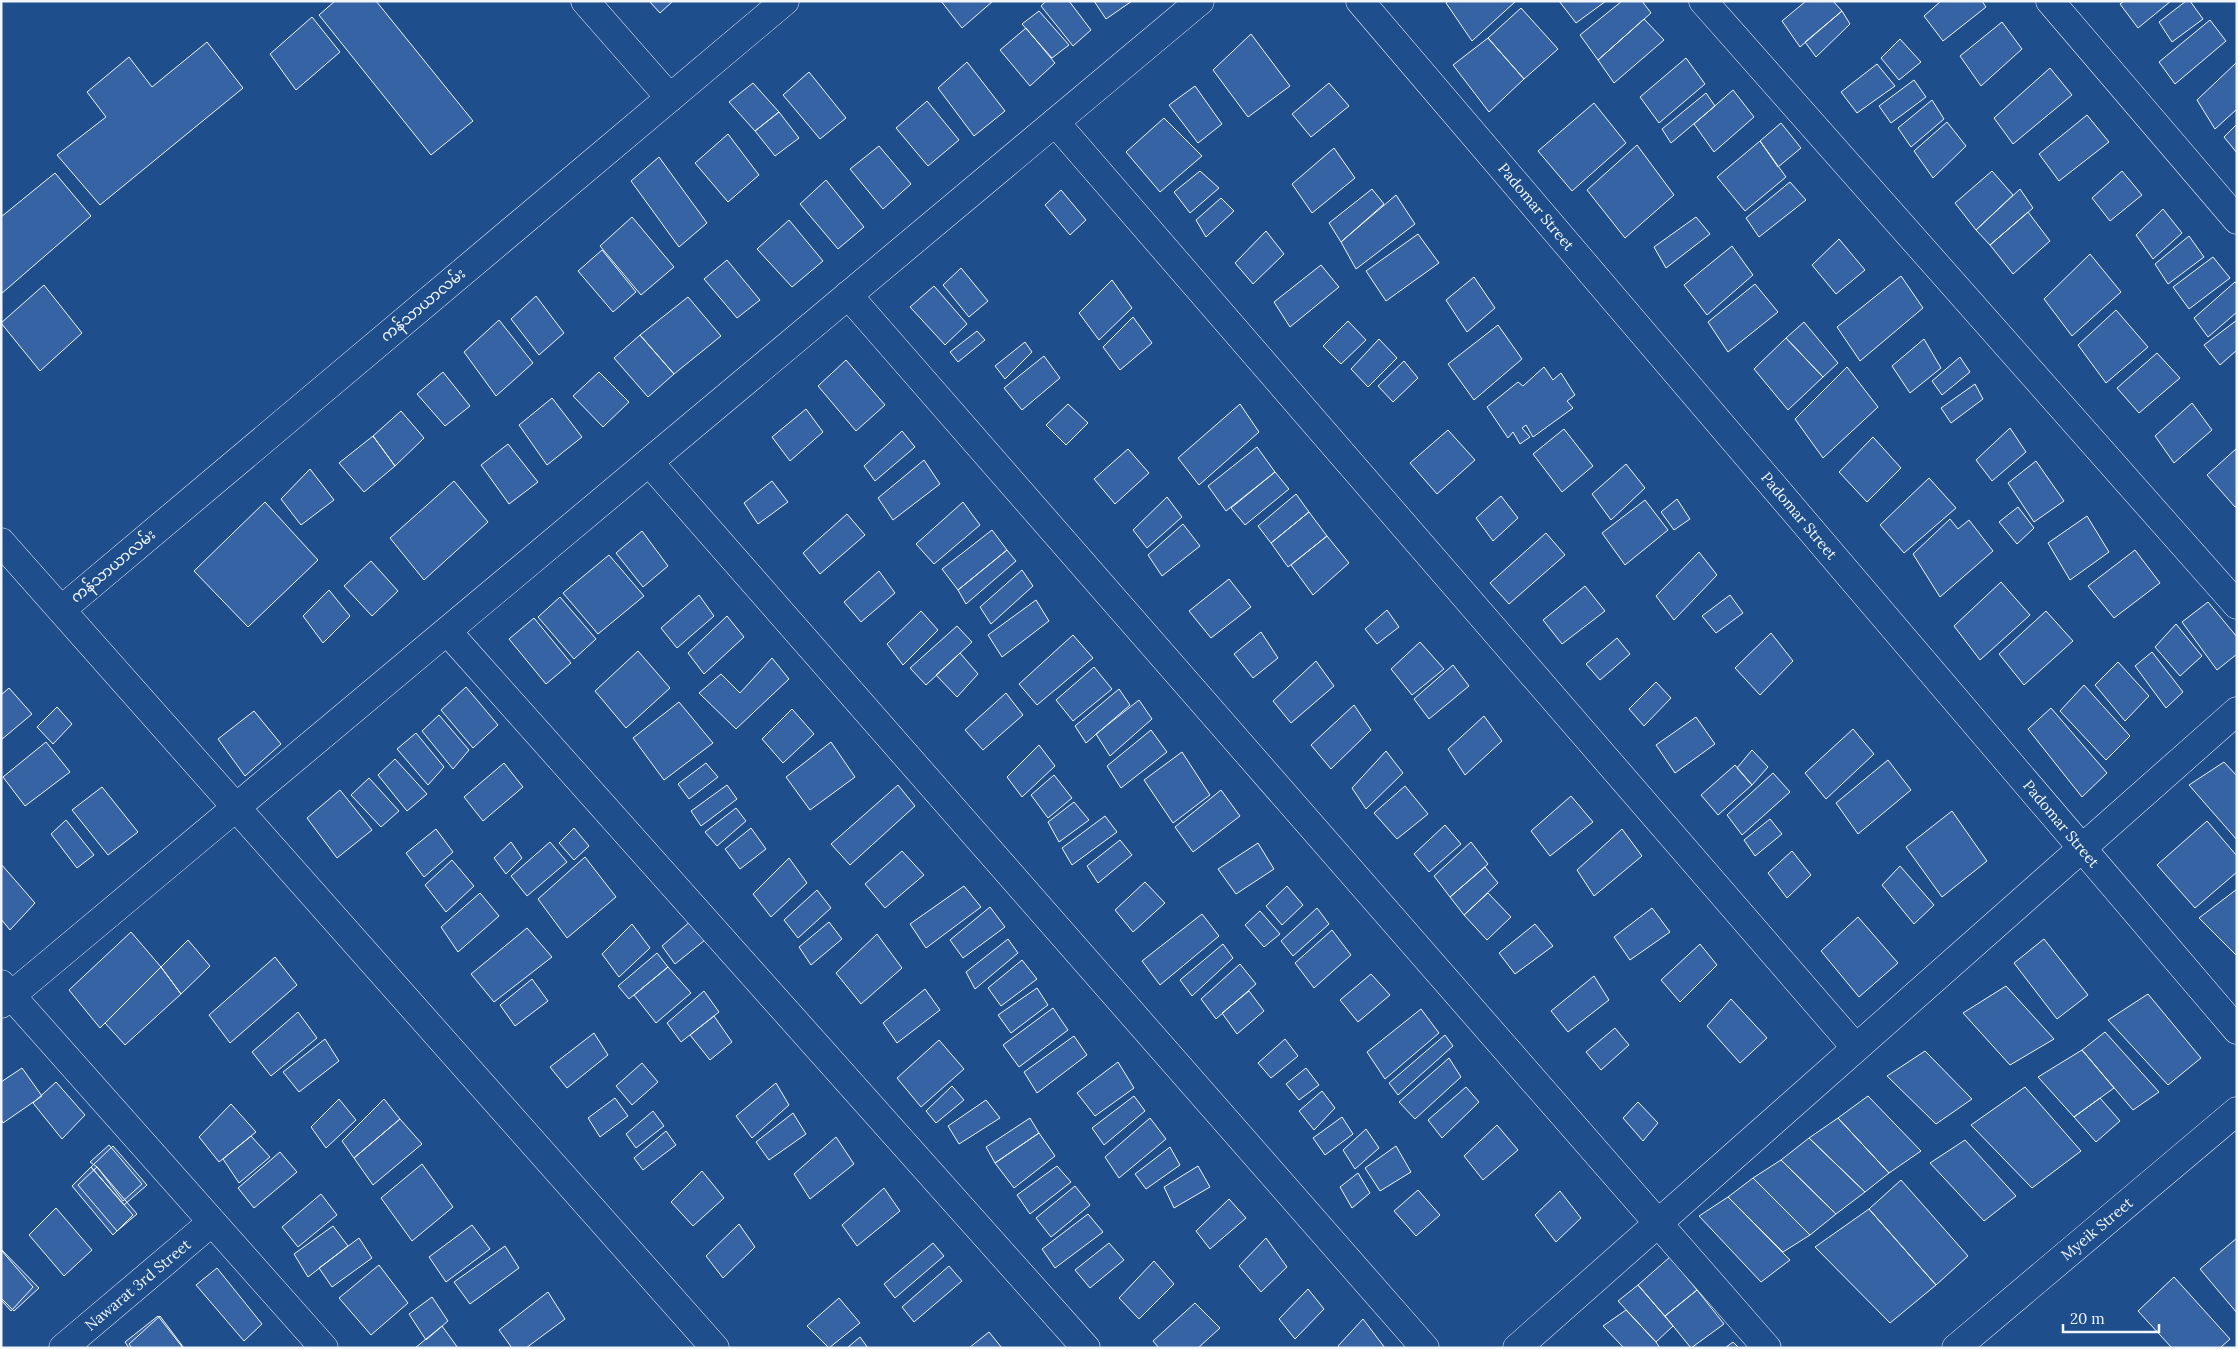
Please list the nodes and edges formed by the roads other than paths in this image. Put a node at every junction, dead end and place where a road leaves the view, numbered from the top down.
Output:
1 (585, 1) edge
2 (785, 1) edge
3 (1200, 1) edge
4 (1360, 1) edge
5 (1703, 1) edge
6 (2050, 1) edge
7 (670, 98) junction
8 (1055, 122) junction
9 (2237, 220) edge
10 (848, 295) junction
11 (649, 462) junction
12 (1, 542) edge
13 (2237, 605) edge
14 (61, 610) junction
15 (447, 631) junction
16 (2237, 711) edge
17 (237, 807) junction
18 (2081, 847) junction
19 (5, 995) edge
20 (2237, 1030) edge
21 (1856, 1048) junction
22 (2237, 1111) edge
23 (212, 1222) junction
24 (1659, 1222) junction
25 (63, 1348) edge
26 (324, 1348) edge
27 (715, 1348) edge
28 (1086, 1348) edge
29 (1426, 1348) edge
30 (1517, 1348) edge
31 (1767, 1348) edge
32 (1956, 1348) edge

1 - 7 street
2 - 7 street, ကန်သာယာလမ်း
3 - 8 street
4 - 18 street, Padomar Street
5 - 13 street
6 - 9 street
7 - 14 street, ကန်သာယာလမ်း
8 - 10 street
8 - 21 street
10 - 11 street
10 - 24 street
11 - 15 street
11 - 29 street
12 - 14 street
14 - 17 street
15 - 17 street
15 - 28 street
16 - 18 street
17 - 19 street
17 - 27 street
18 - 20 street, Padomar Street
18 - 21 street
19 - 23 street
21 - 24 street
22 - 32 street, Myeik Street
23 - 25 street, Nawarat 3rd Street
23 - 26 street
24 - 30 street
24 - 31 street

